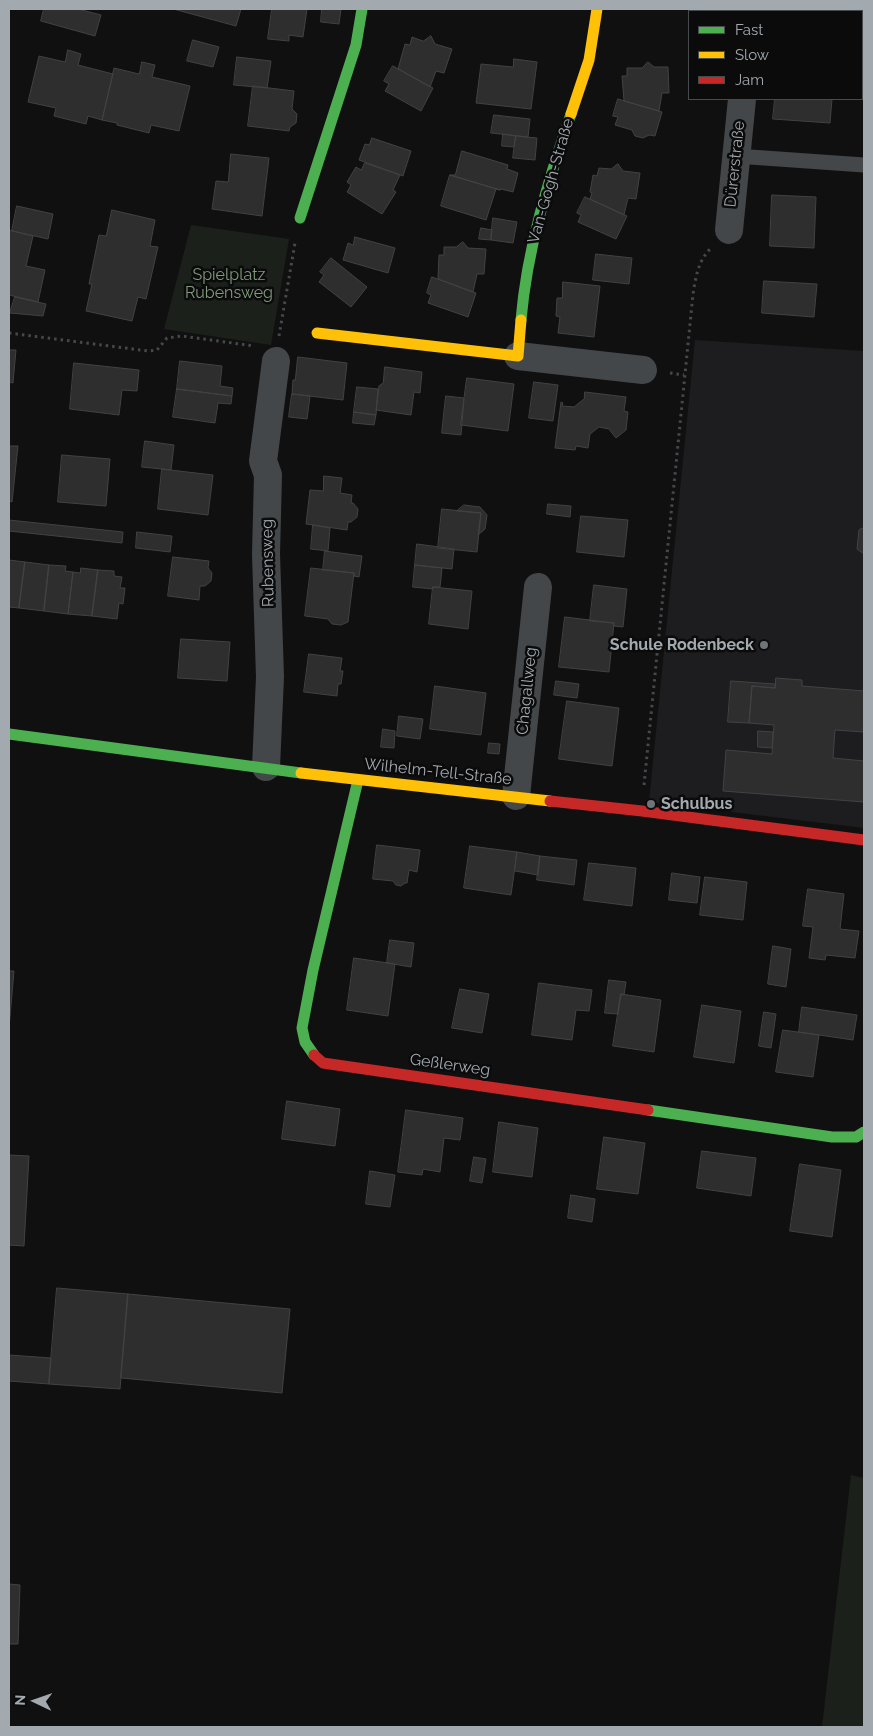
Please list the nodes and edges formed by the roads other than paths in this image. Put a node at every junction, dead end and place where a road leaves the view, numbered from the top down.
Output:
1 (362, 9) edge
2 (597, 9) edge
3 (742, 100) edge
4 (736, 156) junction
5 (864, 165) edge
6 (300, 218) road end
7 (729, 230) road end
8 (317, 333) dead end
9 (276, 355) road end
10 (518, 356) junction
11 (643, 370) dead end
12 (538, 587) dead end
13 (9, 734) edge
14 (266, 767) junction
15 (358, 780) junction
16 (516, 796) junction
17 (864, 840) edge
18 (864, 1132) edge

1 - 6 street
2 - 10 street, Van-Gogh-Straße
3 - 4 street, Dürerstraße
4 - 5 lane
4 - 7 street, Dürerstraße
8 - 10 street
9 - 14 street, Rubensweg
10 - 11 street
12 - 16 street, Chagallweg
13 - 14 street, Wilhelm-Tell-Straße
14 - 15 street, Wilhelm-Tell-Straße
15 - 16 street, Wilhelm-Tell-Straße
15 - 18 street, Geßlerweg
16 - 17 street, Wilhelm-Tell-Straße

